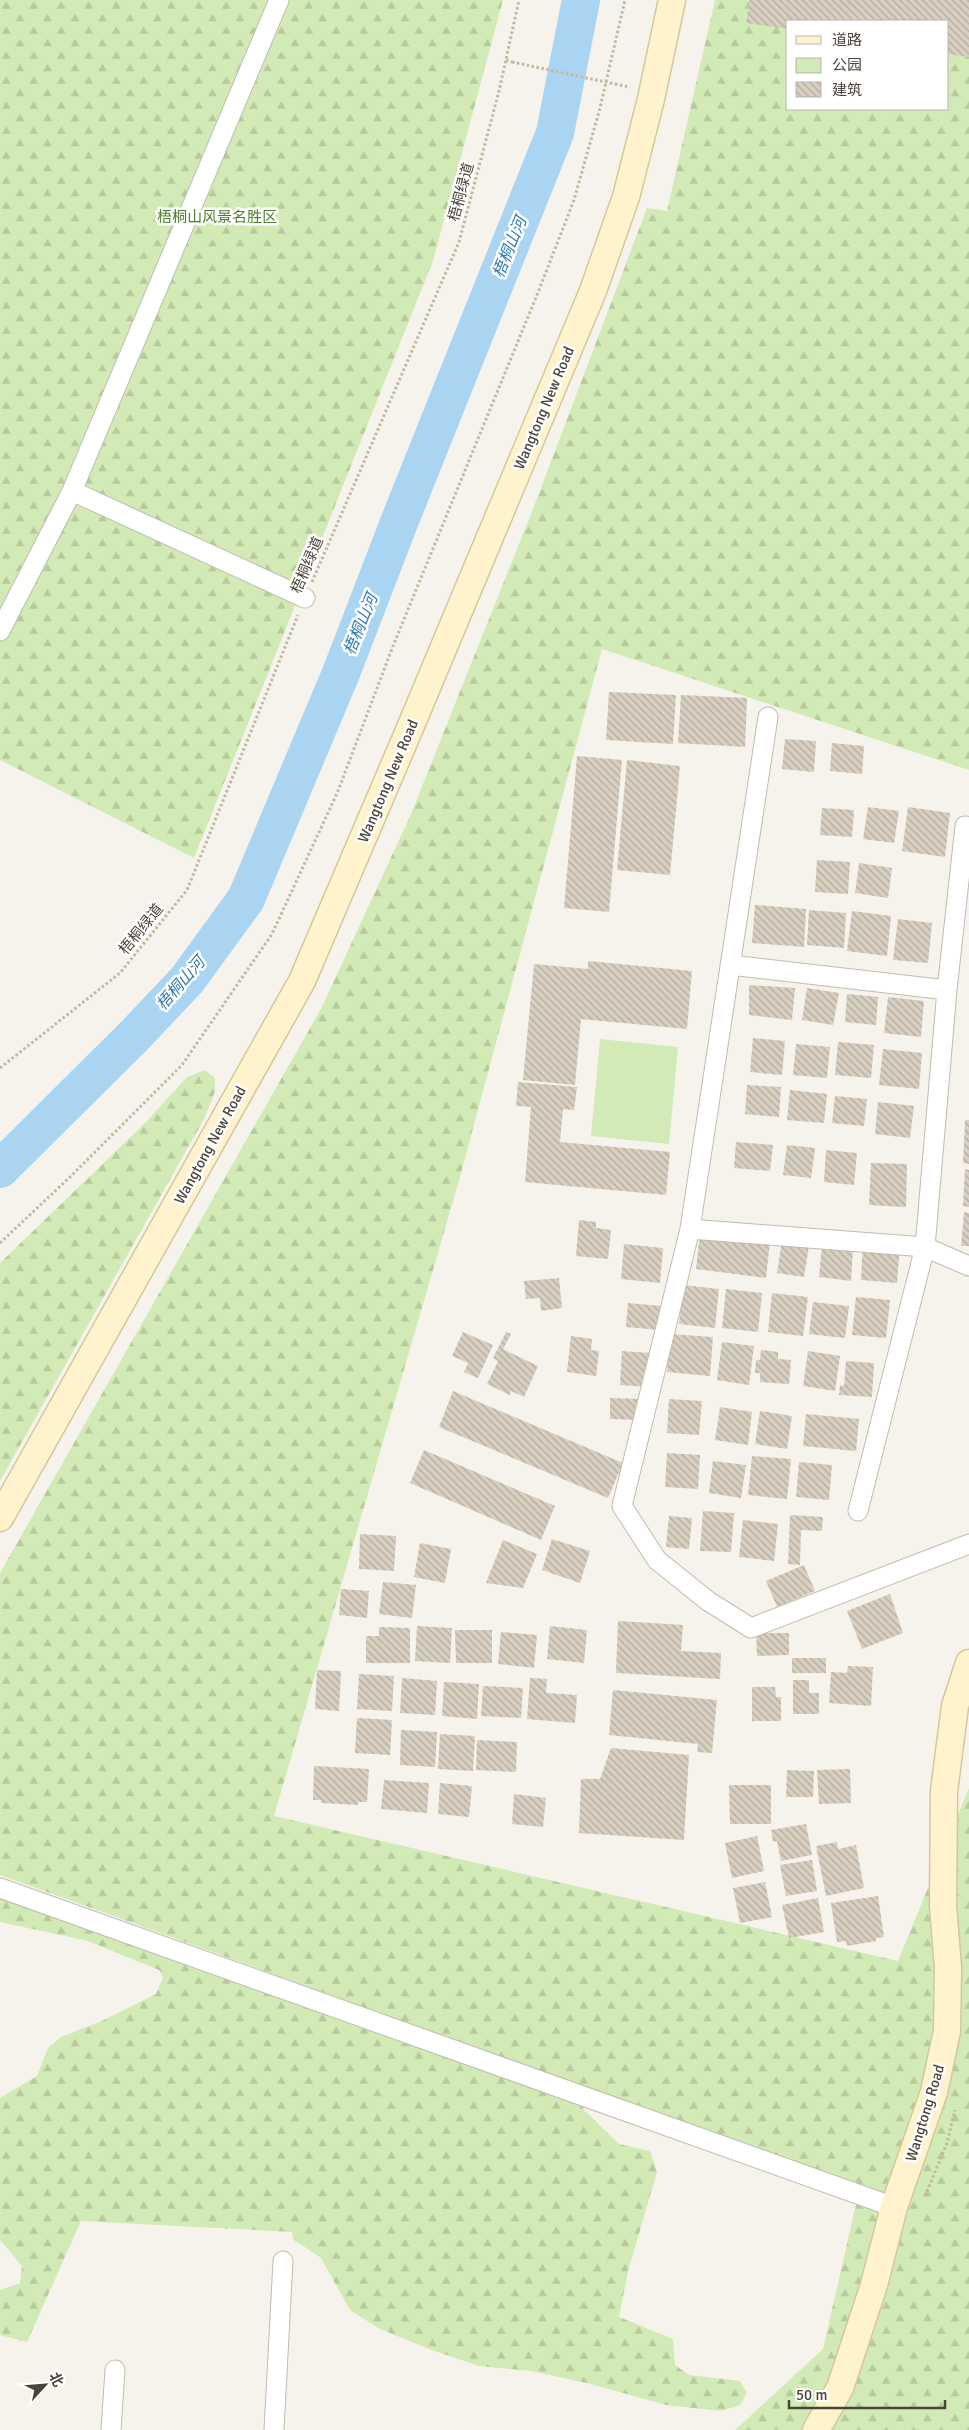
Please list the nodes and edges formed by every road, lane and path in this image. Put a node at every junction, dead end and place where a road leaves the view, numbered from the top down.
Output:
1 (279, 0) edge
2 (519, 0) edge
3 (625, 0) edge
4 (672, 0) edge
5 (506, 60) junction
6 (630, 87) dead end
7 (72, 491) junction
8 (305, 598) junction
9 (0, 632) edge
10 (768, 718) dead end
11 (969, 827) edge
12 (730, 965) junction
13 (946, 990) junction
14 (0, 1068) edge
15 (690, 1229) junction
16 (0, 1243) edge
17 (925, 1247) junction
18 (969, 1266) edge
19 (858, 1511) dead end
20 (0, 1518) edge
21 (969, 1544) edge
22 (969, 1663) edge
23 (0, 1888) edge
24 (894, 2208) junction
25 (283, 2260) dead end
26 (115, 2370) dead end
27 (111, 2430) edge
28 (274, 2430) edge
29 (816, 2430) edge

1 - 7 street
2 - 5 path, 梧桐绿道
3 - 16 path
4 - 20 street, Wangtong New Road
5 - 6 path, bridge
5 - 8 path, 梧桐绿道
7 - 8 street
7 - 9 street
8 - 14 path, 梧桐绿道
10 - 12 street
11 - 13 street
12 - 13 street
12 - 15 street
13 - 17 street
15 - 17 street
15 - 21 street
17 - 18 street
17 - 19 street
22 - 24 street, Wangtong Road
23 - 24 street
24 - 29 street, Wangtong Road
25 - 28 street
26 - 27 street

